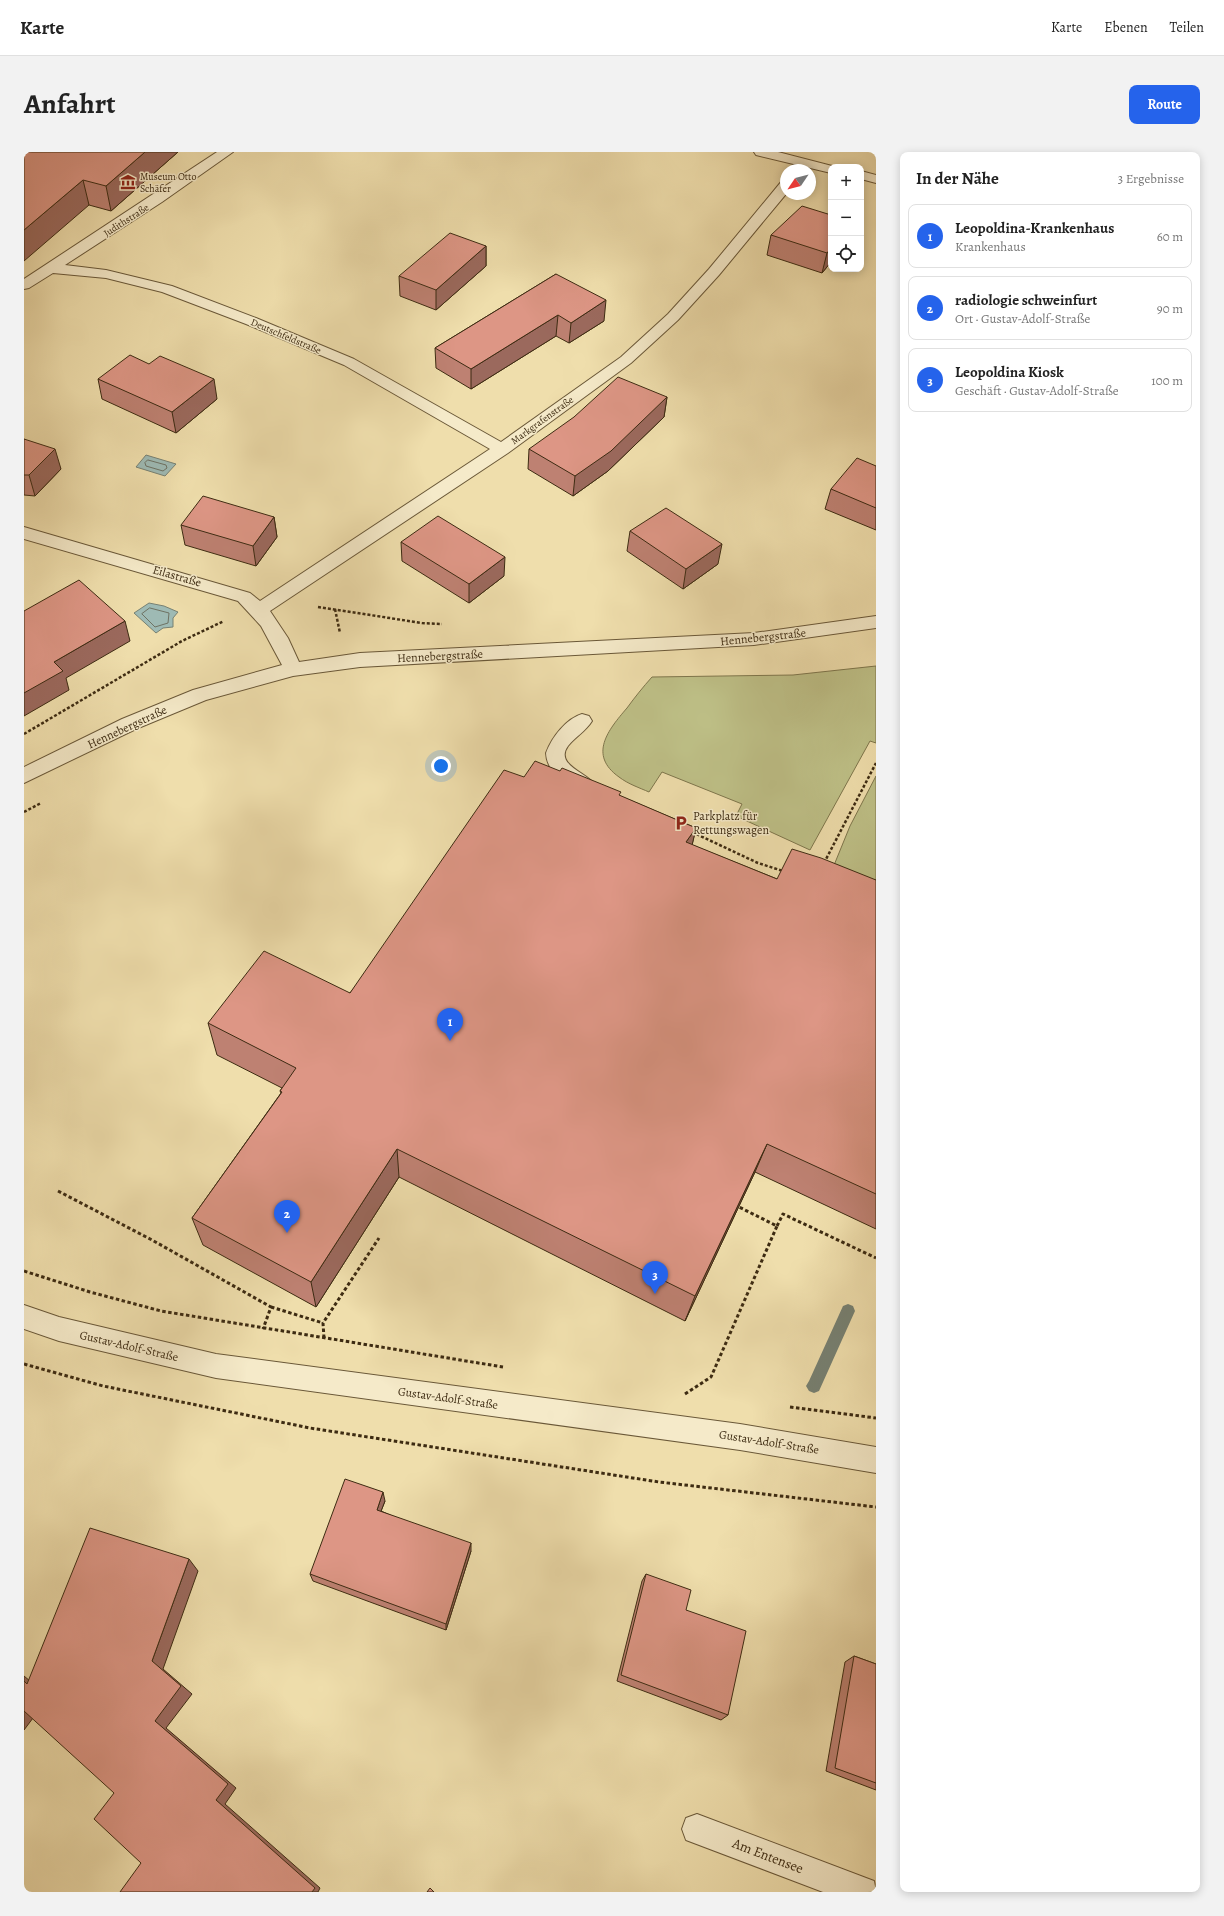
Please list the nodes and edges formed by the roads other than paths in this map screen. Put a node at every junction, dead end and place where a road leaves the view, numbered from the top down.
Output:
1 (226, 152) edge
2 (761, 152) edge
3 (795, 161) edge
4 (828, 168) edge
5 (864, 176) edge
6 (876, 179) edge
7 (780, 192) edge
8 (52, 268) junction
9 (24, 285) edge
10 (502, 448) junction
11 (24, 533) edge
12 (259, 610) junction
13 (876, 622) edge
14 (292, 669) junction
15 (582, 721) dead end
16 (24, 776) edge
17 (598, 790) edge
18 (24, 1317) edge
19 (876, 1460) edge
20 (697, 1829) dead end
21 (863, 1892) edge

1 - 8 street, Judithstraße
2 - 3 street
3 - 4 street
5 - 6 street
7 - 10 street, Markgrafenstraße
8 - 9 street, Judithstraße
8 - 10 street, Deutschfeldstraße
10 - 12 street, Markgrafenstraße
11 - 12 street, Eilastraße
12 - 14 street, Eilastraße
13 - 14 street, Hennebergstraße
14 - 16 street, Hennebergstraße
15 - 17 street
18 - 19 street, Gustav-Adolf-Straße
20 - 21 street, Am Entensee

